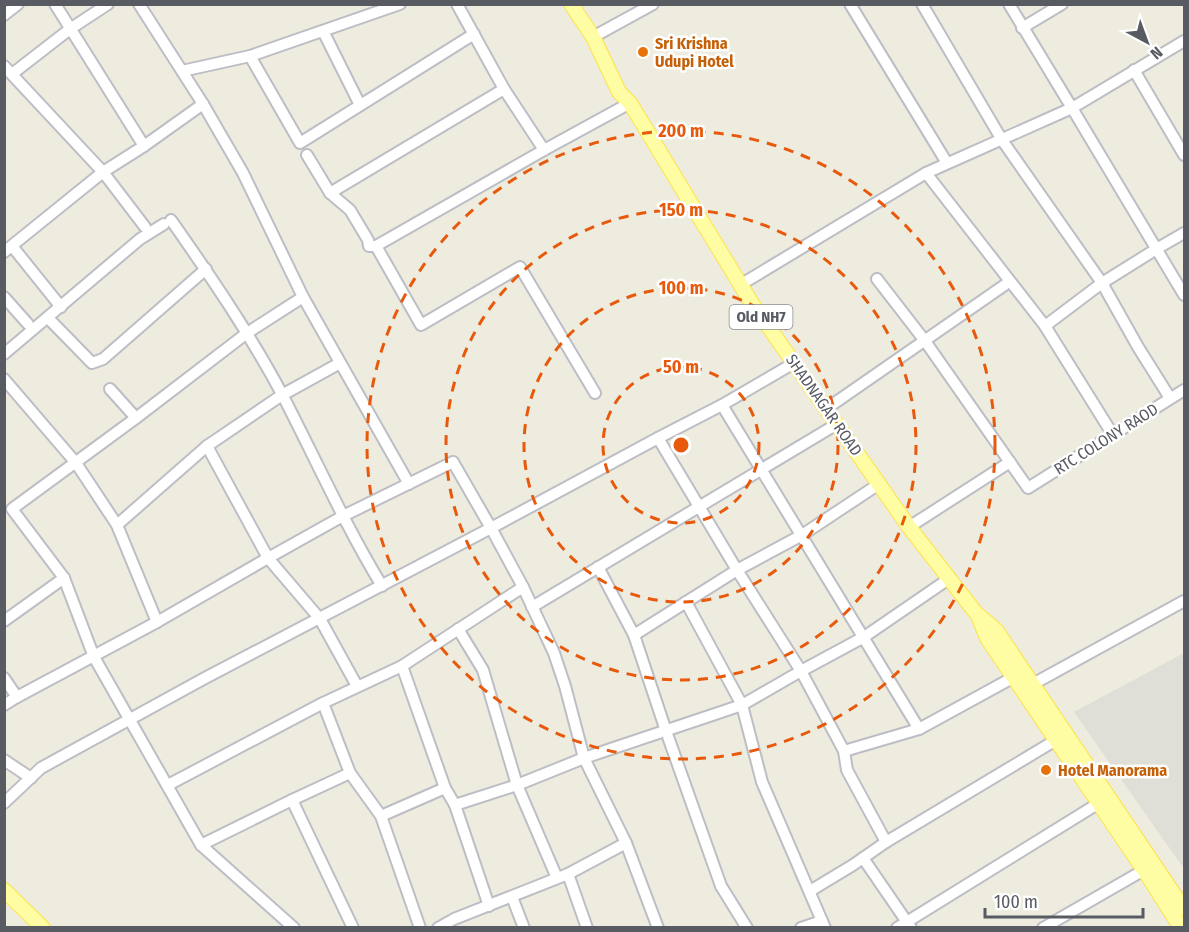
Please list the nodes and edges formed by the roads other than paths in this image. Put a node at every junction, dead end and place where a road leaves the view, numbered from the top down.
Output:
1 (18, 4) edge
2 (55, 4) edge
3 (108, 4) edge
4 (139, 4) edge
5 (400, 4) edge
6 (457, 4) edge
7 (571, 4) edge
8 (653, 4) edge
9 (850, 4) edge
10 (922, 4) edge
11 (1009, 4) edge
12 (1062, 4) edge
13 (371, 8) edge
14 (4, 15) edge
15 (1022, 28) junction
16 (70, 29) junction
17 (322, 31) junction
18 (474, 34) junction
19 (593, 37) junction
20 (1185, 40) edge
21 (249, 56) junction
22 (8, 70) edge
23 (1134, 70) junction
24 (182, 71) junction
25 (504, 89) junction
26 (630, 103) junction
27 (203, 104) junction
28 (360, 105) junction
29 (1072, 108) junction
30 (1002, 140) junction
31 (144, 146) junction
32 (544, 150) junction
33 (307, 155) dead end
34 (1185, 155) edge
35 (948, 163) junction
36 (103, 172) junction
37 (926, 173) junction
38 (330, 193) junction
39 (145, 227) dead end
40 (1185, 233) edge
41 (376, 246) junction
42 (1158, 248) junction
43 (8, 249) edge
44 (206, 269) junction
45 (877, 279) dead end
46 (1010, 282) junction
47 (1102, 283) junction
48 (740, 285) junction
49 (1185, 295) edge
50 (4, 297) edge
51 (303, 297) junction
52 (61, 307) junction
53 (48, 318) junction
54 (28, 324) dead end
55 (1045, 326) junction
56 (247, 333) junction
57 (925, 341) junction
58 (4, 354) edge
59 (340, 363) junction
60 (794, 363) junction
61 (4, 379) edge
62 (110, 389) dead end
63 (1185, 390) edge
64 (595, 393) dead end
65 (282, 395) junction
66 (1170, 398) junction
67 (722, 405) junction
68 (826, 409) junction
69 (136, 418) junction
70 (837, 424) junction
71 (1113, 435) junction
72 (658, 438) junction
73 (207, 446) junction
74 (1010, 462) junction
75 (76, 463) junction
76 (761, 469) junction
77 (409, 484) junction
78 (879, 484) junction
79 (698, 506) junction
80 (8, 514) edge
81 (343, 516) junction
82 (117, 525) junction
83 (909, 527) junction
84 (491, 528) junction
85 (802, 535) junction
86 (268, 558) junction
87 (597, 567) junction
88 (737, 570) junction
89 (64, 578) junction
90 (950, 578) junction
91 (382, 586) junction
92 (523, 587) junction
93 (1185, 601) edge
94 (686, 602) junction
95 (532, 608) junction
96 (976, 613) junction
97 (320, 619) junction
98 (4, 621) edge
99 (157, 622) junction
100 (458, 628) junction
101 (634, 635) junction
102 (864, 637) junction
103 (94, 657) junction
104 (402, 666) junction
105 (801, 670) junction
106 (1014, 677) junction
107 (4, 678) edge
108 (1033, 684) junction
109 (357, 686) junction
110 (17, 697) junction
111 (322, 703) junction
112 (4, 705) edge
113 (742, 705) junction
114 (130, 718) junction
115 (919, 729) junction
116 (666, 731) junction
117 (1056, 740) junction
118 (844, 751) junction
119 (584, 758) junction
120 (4, 760) edge
121 (350, 773) junction
122 (31, 778) junction
123 (168, 785) junction
124 (517, 785) junction
125 (445, 788) junction
126 (6, 799) edge
127 (292, 800) junction
128 (1099, 803) junction
129 (454, 805) junction
130 (381, 816) junction
131 (886, 842) junction
132 (626, 843) junction
133 (201, 845) junction
134 (863, 858) junction
135 (1144, 870) junction
136 (568, 874) junction
137 (557, 878) junction
138 (5, 891) edge
139 (810, 891) junction
140 (512, 897) junction
141 (489, 906) junction
142 (1185, 909) edge
143 (455, 923) edge
144 (824, 924) edge
145 (909, 924) edge
146 (43, 927) edge
147 (294, 927) edge
148 (353, 927) edge
149 (420, 927) edge
150 (438, 927) edge
151 (524, 927) edge
152 (587, 927) edge
153 (658, 927) edge
154 (747, 927) edge
155 (801, 927) edge
156 (897, 927) edge
157 (1043, 927) edge
158 (1180, 927) edge

1 - 14 street
2 - 16 street
3 - 16 street
4 - 24 street
5 - 13 street
6 - 18 street
7 - 19 main road, SHADNAGAR ROAD / Old NH7
8 - 19 street
9 - 35 street
10 - 30 street
11 - 15 street
12 - 15 street
13 - 17 street
15 - 29 street
16 - 22 street
16 - 31 street
17 - 21 street
17 - 28 street
18 - 25 street
18 - 28 street
19 - 26 main road, SHADNAGAR ROAD / Old NH7
20 - 23 street
21 - 24 street
21 - 28 street
22 - 36 street
23 - 29 street
23 - 34 street
24 - 27 street
25 - 32 street
25 - 38 street
26 - 32 street
26 - 48 main road, SHADNAGAR ROAD / Old NH7
27 - 31 street
27 - 51 street
29 - 30 street
29 - 42 street
30 - 35 street
30 - 47 street
31 - 36 street
32 - 41 street
33 - 38 street
35 - 37 street
36 - 39 street
36 - 43 street
37 - 46 street
37 - 48 street
38 - 41 street
40 - 42 street
41 - 64 street
42 - 47 street
42 - 49 street
43 - 52 street
44 - 52 street
44 - 53 street
44 - 56 street
45 - 57 street
46 - 55 street
46 - 57 street
47 - 55 street
47 - 66 street
48 - 60 main road, SHADNAGAR ROAD / Old NH7
50 - 54 street
51 - 56 street
51 - 59 street
52 - 53 street
53 - 58 street
55 - 71 street
56 - 65 street
56 - 69 street
57 - 68 street
57 - 74 street
59 - 65 street
59 - 77 street
60 - 67 street
60 - 68 main road, SHADNAGAR ROAD / Old NH7
61 - 75 street
62 - 69 street
63 - 66 street, RTC COLONY RAOD
65 - 73 street
65 - 81 street
66 - 71 street, RTC COLONY RAOD
67 - 72 street
67 - 76 street
68 - 70 main road, SHADNAGAR ROAD / Old NH7
69 - 75 street
70 - 76 street
70 - 78 main road, SHADNAGAR ROAD / Old NH7
71 - 74 street, RTC COLONY RAOD
72 - 79 street
72 - 84 street
73 - 82 street
73 - 86 street
74 - 83 street
75 - 80 street
75 - 82 street
76 - 79 street
76 - 85 street
77 - 81 street
77 - 84 street
78 - 83 main road, SHADNAGAR ROAD / Old NH7
78 - 85 street
79 - 87 street
79 - 88 street
80 - 89 street
81 - 86 street
81 - 91 street
82 - 99 street
83 - 90 main road, SHADNAGAR ROAD / Old NH7
84 - 91 street
84 - 92 street
85 - 88 street
85 - 102 street
86 - 97 street
86 - 99 street
87 - 95 street
87 - 101 street
88 - 94 street
88 - 105 street
89 - 98 street
89 - 103 street
90 - 96 main road, SHADNAGAR ROAD / Old NH7
90 - 102 street
91 - 97 street
92 - 95 street
92 - 100 street
93 - 108 street
94 - 101 street
94 - 113 street
95 - 119 street
96 - 106 main road, SHADNAGAR ROAD / Old NH7
96 - 108 main road, SHADNAGAR ROAD / Old NH7
97 - 109 street
97 - 114 street
99 - 103 street
100 - 104 street
100 - 124 street
101 - 116 street
102 - 105 street
102 - 115 street
103 - 110 street
103 - 114 street
104 - 109 street
104 - 125 street
105 - 113 street
105 - 118 street
106 - 115 street
106 - 117 main road, SHADNAGAR ROAD / Old NH7
107 - 110 street
108 - 142 main road, SHADNAGAR ROAD / Old NH7
109 - 111 street
110 - 112 street
111 - 121 street
111 - 123 street
113 - 116 street
113 - 139 street
114 - 122 street
114 - 123 street
115 - 118 street
116 - 119 street
116 - 154 street
117 - 128 main road, SHADNAGAR ROAD / Old NH7
117 - 131 street
118 - 131 street
119 - 124 street
119 - 132 street
120 - 122 street
121 - 127 street
121 - 130 street
122 - 126 street
123 - 133 street
124 - 129 street
124 - 137 street
125 - 129 street
125 - 130 street
127 - 133 street
127 - 148 street
128 - 135 main road, SHADNAGAR ROAD / Old NH7
128 - 145 street
129 - 141 street
130 - 149 street
131 - 134 street
132 - 136 street
132 - 153 street
133 - 147 street
134 - 139 street
134 - 145 street
135 - 157 street
135 - 158 main road, SHADNAGAR ROAD / Old NH7
136 - 137 street
136 - 152 street
137 - 140 street
138 - 146 main road
139 - 144 street
140 - 141 street
140 - 151 street
141 - 143 street
143 - 150 street
144 - 155 street
145 - 156 street

